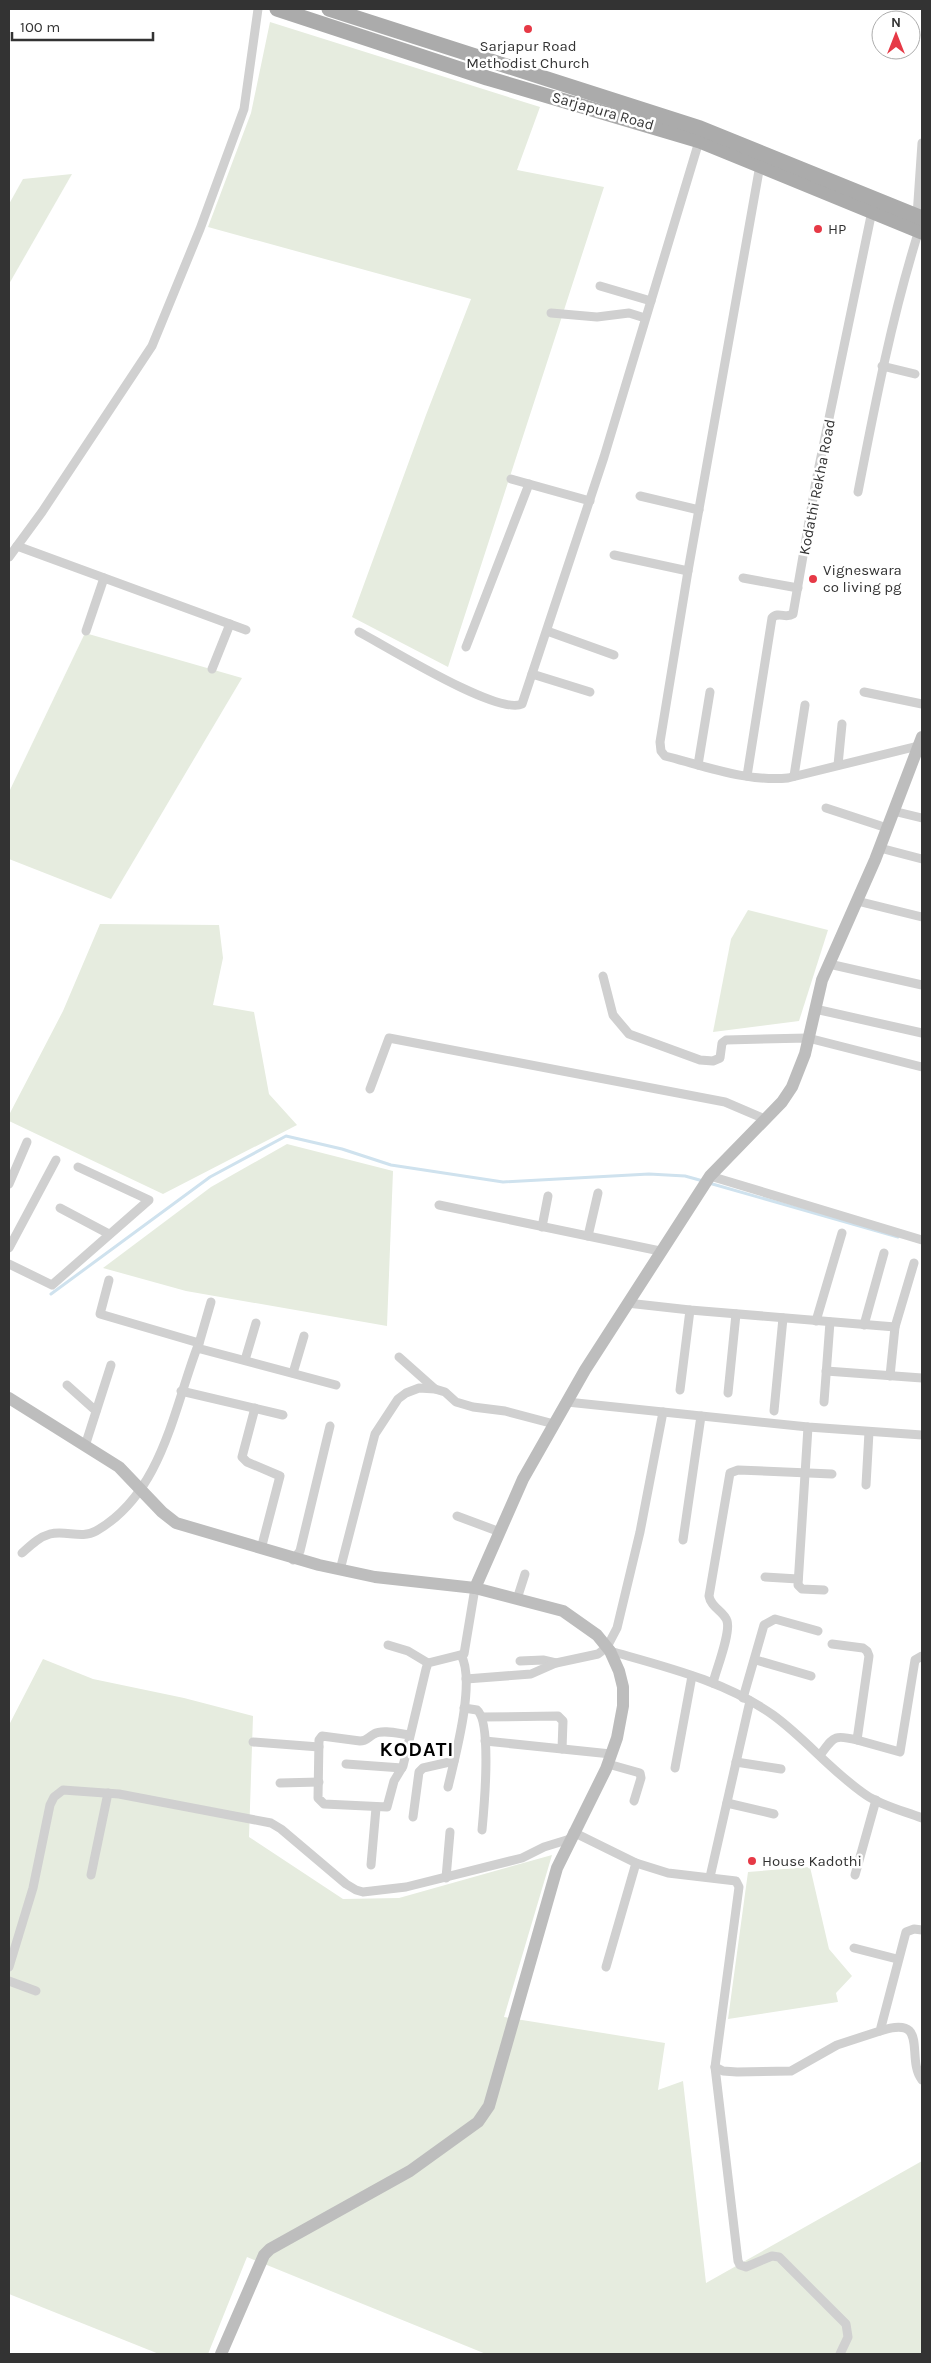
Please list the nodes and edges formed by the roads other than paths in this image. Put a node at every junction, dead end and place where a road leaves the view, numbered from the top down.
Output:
1 (258, 9) edge
2 (277, 9) edge
3 (329, 9) edge
4 (700, 135) junction
5 (922, 144) edge
6 (760, 165) junction
7 (872, 211) junction
8 (920, 224) edge
9 (600, 286) dead end
10 (651, 301) junction
11 (551, 313) dead end
12 (646, 318) junction
13 (882, 366) junction
14 (914, 374) dead end
15 (511, 479) dead end
16 (529, 484) junction
17 (858, 492) dead end
18 (640, 496) dead end
19 (590, 501) junction
20 (700, 510) junction
21 (17, 546) junction
22 (614, 555) dead end
23 (9, 557) edge
24 (688, 570) junction
25 (104, 578) junction
26 (743, 578) dead end
27 (798, 588) junction
28 (230, 624) junction
29 (246, 630) dead end
30 (86, 631) dead end
31 (547, 631) junction
32 (359, 632) dead end
33 (466, 647) dead end
34 (614, 655) dead end
35 (212, 670) dead end
36 (532, 674) junction
37 (590, 692) dead end
38 (710, 692) dead end
39 (864, 692) dead end
40 (922, 704) edge
41 (805, 705) dead end
42 (842, 724) dead end
43 (921, 743) edge
44 (698, 764) junction
45 (838, 766) junction
46 (747, 776) junction
47 (794, 776) junction
48 (826, 808) dead end
49 (893, 811) junction
50 (922, 818) edge
51 (887, 828) junction
52 (880, 848) junction
53 (922, 860) edge
54 (856, 900) junction
55 (922, 917) edge
56 (829, 964) junction
57 (603, 976) dead end
58 (922, 985) edge
59 (815, 1009) junction
60 (922, 1033) edge
61 (808, 1038) junction
62 (922, 1068) edge
63 (370, 1089) dead end
64 (765, 1119) junction
65 (27, 1142) dead end
66 (56, 1160) dead end
67 (78, 1167) dead end
68 (710, 1176) junction
69 (9, 1184) edge
70 (598, 1193) dead end
71 (548, 1196) dead end
72 (439, 1205) dead end
73 (60, 1208) dead end
74 (542, 1227) junction
75 (842, 1233) dead end
76 (109, 1234) junction
77 (588, 1236) junction
78 (922, 1240) edge
79 (9, 1248) edge
80 (660, 1251) junction
81 (884, 1253) dead end
82 (914, 1262) dead end
83 (9, 1264) edge
84 (109, 1280) dead end
85 (211, 1302) dead end
86 (628, 1303) junction
87 (690, 1310) junction
88 (736, 1314) junction
89 (783, 1318) junction
90 (816, 1321) junction
91 (830, 1322) junction
92 (256, 1323) dead end
93 (864, 1325) junction
94 (896, 1327) junction
95 (304, 1336) dead end
96 (198, 1346) junction
97 (399, 1356) dead end
98 (245, 1360) junction
99 (111, 1365) dead end
100 (826, 1371) junction
101 (293, 1373) junction
102 (890, 1376) junction
103 (922, 1378) edge
104 (67, 1385) dead end
105 (336, 1385) dead end
106 (435, 1389) junction
107 (680, 1390) dead end
108 (181, 1391) junction
109 (728, 1393) dead end
110 (9, 1398) edge
111 (567, 1402) junction
112 (824, 1402) dead end
113 (255, 1408) junction
114 (774, 1411) dead end
115 (96, 1412) junction
116 (662, 1412) junction
117 (283, 1415) dead end
118 (701, 1416) junction
119 (554, 1424) junction
120 (330, 1426) dead end
121 (808, 1426) junction
122 (869, 1432) junction
123 (922, 1436) edge
124 (85, 1446) junction
125 (805, 1473) junction
126 (832, 1474) dead end
127 (866, 1485) dead end
128 (142, 1490) junction
129 (457, 1516) dead end
130 (500, 1532) junction
131 (683, 1540) dead end
132 (261, 1550) junction
133 (22, 1553) dead end
134 (294, 1560) junction
135 (340, 1570) junction
136 (525, 1574) dead end
137 (765, 1577) dead end
138 (798, 1578) junction
139 (475, 1588) junction
140 (824, 1590) dead end
141 (517, 1599) junction
142 (818, 1630) dead end
143 (832, 1644) dead end
144 (388, 1645) dead end
145 (608, 1649) junction
146 (461, 1655) junction
147 (922, 1656) edge
148 (756, 1660) junction
149 (520, 1661) dead end
150 (428, 1663) junction
151 (556, 1663) junction
152 (692, 1676) junction
153 (811, 1676) dead end
154 (466, 1679) junction
155 (713, 1683) junction
156 (747, 1700) junction
157 (464, 1708) junction
158 (482, 1717) junction
159 (410, 1735) junction
160 (857, 1740) junction
161 (485, 1741) junction
162 (254, 1742) dead end
163 (319, 1747) junction
164 (562, 1749) junction
165 (820, 1756) junction
166 (609, 1759) junction
167 (454, 1761) junction
168 (736, 1762) junction
169 (346, 1764) dead end
170 (402, 1768) junction
171 (675, 1768) dead end
172 (781, 1770) dead end
173 (280, 1782) dead end
174 (319, 1782) junction
175 (448, 1787) dead end
176 (108, 1793) junction
177 (876, 1800) junction
178 (634, 1801) dead end
179 (727, 1803) junction
180 (376, 1808) junction
181 (774, 1814) dead end
182 (412, 1817) dead end
183 (922, 1818) edge
184 (482, 1830) dead end
185 (450, 1832) dead end
186 (572, 1836) junction
187 (636, 1863) junction
188 (371, 1865) dead end
189 (91, 1875) dead end
190 (855, 1875) dead end
191 (710, 1877) junction
192 (446, 1878) junction
193 (922, 1930) edge
194 (854, 1948) dead end
195 (897, 1959) junction
196 (9, 1967) edge
197 (606, 1967) dead end
198 (9, 1981) edge
199 (36, 1990) dead end
200 (880, 2031) junction
201 (715, 2067) junction
202 (922, 2080) edge
203 (221, 2354) edge
204 (840, 2354) edge

1 - 21 street
2 - 4 main road, Sarjapura Road
3 - 4 main road, Sarjapura Road
4 - 6 main road, Sarjapura Road
4 - 8 main road, Sarjapura Road
4 - 10 street
5 - 8 street
6 - 7 main road, Sarjapura Road
6 - 20 street
7 - 8 main road, Sarjapura Road
7 - 27 street, Kodathi Rekha Road
8 - 13 street
9 - 10 street
10 - 12 street
11 - 12 street
12 - 19 street
13 - 14 street
13 - 17 street
15 - 16 street
16 - 19 street
16 - 33 street
18 - 20 street
19 - 31 street
20 - 24 street
21 - 23 street
21 - 25 street
22 - 24 street
24 - 44 street
25 - 28 street
25 - 30 street
26 - 27 street
27 - 46 street, Kodathi Rekha Road
28 - 29 street
28 - 35 street
31 - 34 street
31 - 36 street
32 - 36 street
36 - 37 street
38 - 44 street
39 - 40 street
41 - 47 street
42 - 45 street
43 - 45 street
43 - 49 street
44 - 46 street
45 - 47 street
46 - 47 street
48 - 51 street
49 - 50 street
49 - 51 street
51 - 52 street
52 - 53 street
52 - 54 street
54 - 55 street
54 - 56 street
56 - 58 street
56 - 59 street
57 - 61 street
59 - 60 street
59 - 61 street
61 - 62 street
61 - 64 street
63 - 64 street
64 - 68 street
65 - 69 street
66 - 79 street
67 - 76 street
68 - 78 street
68 - 80 street
70 - 77 street
71 - 74 street
72 - 74 street
73 - 76 street
74 - 77 street
75 - 90 street
76 - 83 street
77 - 80 street
80 - 86 street
81 - 93 street
82 - 94 street
84 - 96 street
85 - 96 street
86 - 87 street
86 - 111 street
87 - 88 street
87 - 107 street
88 - 89 street
88 - 109 street
89 - 90 street
89 - 114 street
90 - 91 street
91 - 93 street
91 - 100 street
92 - 98 street
93 - 94 street
94 - 102 street
95 - 101 street
96 - 98 street
96 - 108 street
97 - 106 street
98 - 101 street
99 - 115 street
100 - 102 street
100 - 112 street
101 - 105 street
102 - 103 street
104 - 115 street
106 - 119 street
106 - 135 street
108 - 113 street
108 - 128 street
110 - 124 street
111 - 116 street
111 - 119 street
113 - 117 street
113 - 132 street
115 - 124 street
116 - 118 street
116 - 145 street
118 - 121 street
118 - 131 street
119 - 130 street
120 - 134 street
121 - 122 street
121 - 125 street
122 - 123 street
122 - 127 street
124 - 128 street
125 - 126 street
125 - 138 street
125 - 155 street
128 - 132 street
128 - 133 street
129 - 130 street
130 - 139 street
132 - 134 street
134 - 135 street
135 - 139 street
136 - 141 street
137 - 138 street
138 - 140 street
139 - 141 street
139 - 146 street
141 - 145 street
142 - 148 street
143 - 160 street
144 - 150 street
145 - 151 street
145 - 152 street
145 - 166 street
146 - 150 street
146 - 154 street
147 - 160 street
148 - 153 street
148 - 156 street
149 - 151 street
150 - 159 street
151 - 154 street
152 - 155 street
152 - 171 street
154 - 157 street
155 - 156 street
156 - 165 street
156 - 168 street
157 - 158 street
157 - 167 street
158 - 161 street
158 - 164 street
159 - 163 street
159 - 170 street
160 - 165 street
161 - 164 street
161 - 184 street
162 - 163 street
163 - 174 street
164 - 166 street
165 - 177 street
166 - 178 street
166 - 186 street
167 - 175 street
167 - 182 street
168 - 172 street
168 - 179 street
169 - 170 street
170 - 180 street
173 - 174 street
174 - 180 street
176 - 189 street
176 - 192 street
176 - 196 street
177 - 183 street
177 - 190 street
179 - 181 street
179 - 191 street
180 - 188 street
185 - 192 street
186 - 187 street
186 - 192 street
186 - 203 street
187 - 191 street
187 - 197 street
191 - 201 street
193 - 195 street
194 - 195 street
195 - 200 street
198 - 199 street
200 - 201 street
200 - 202 street
201 - 204 street

